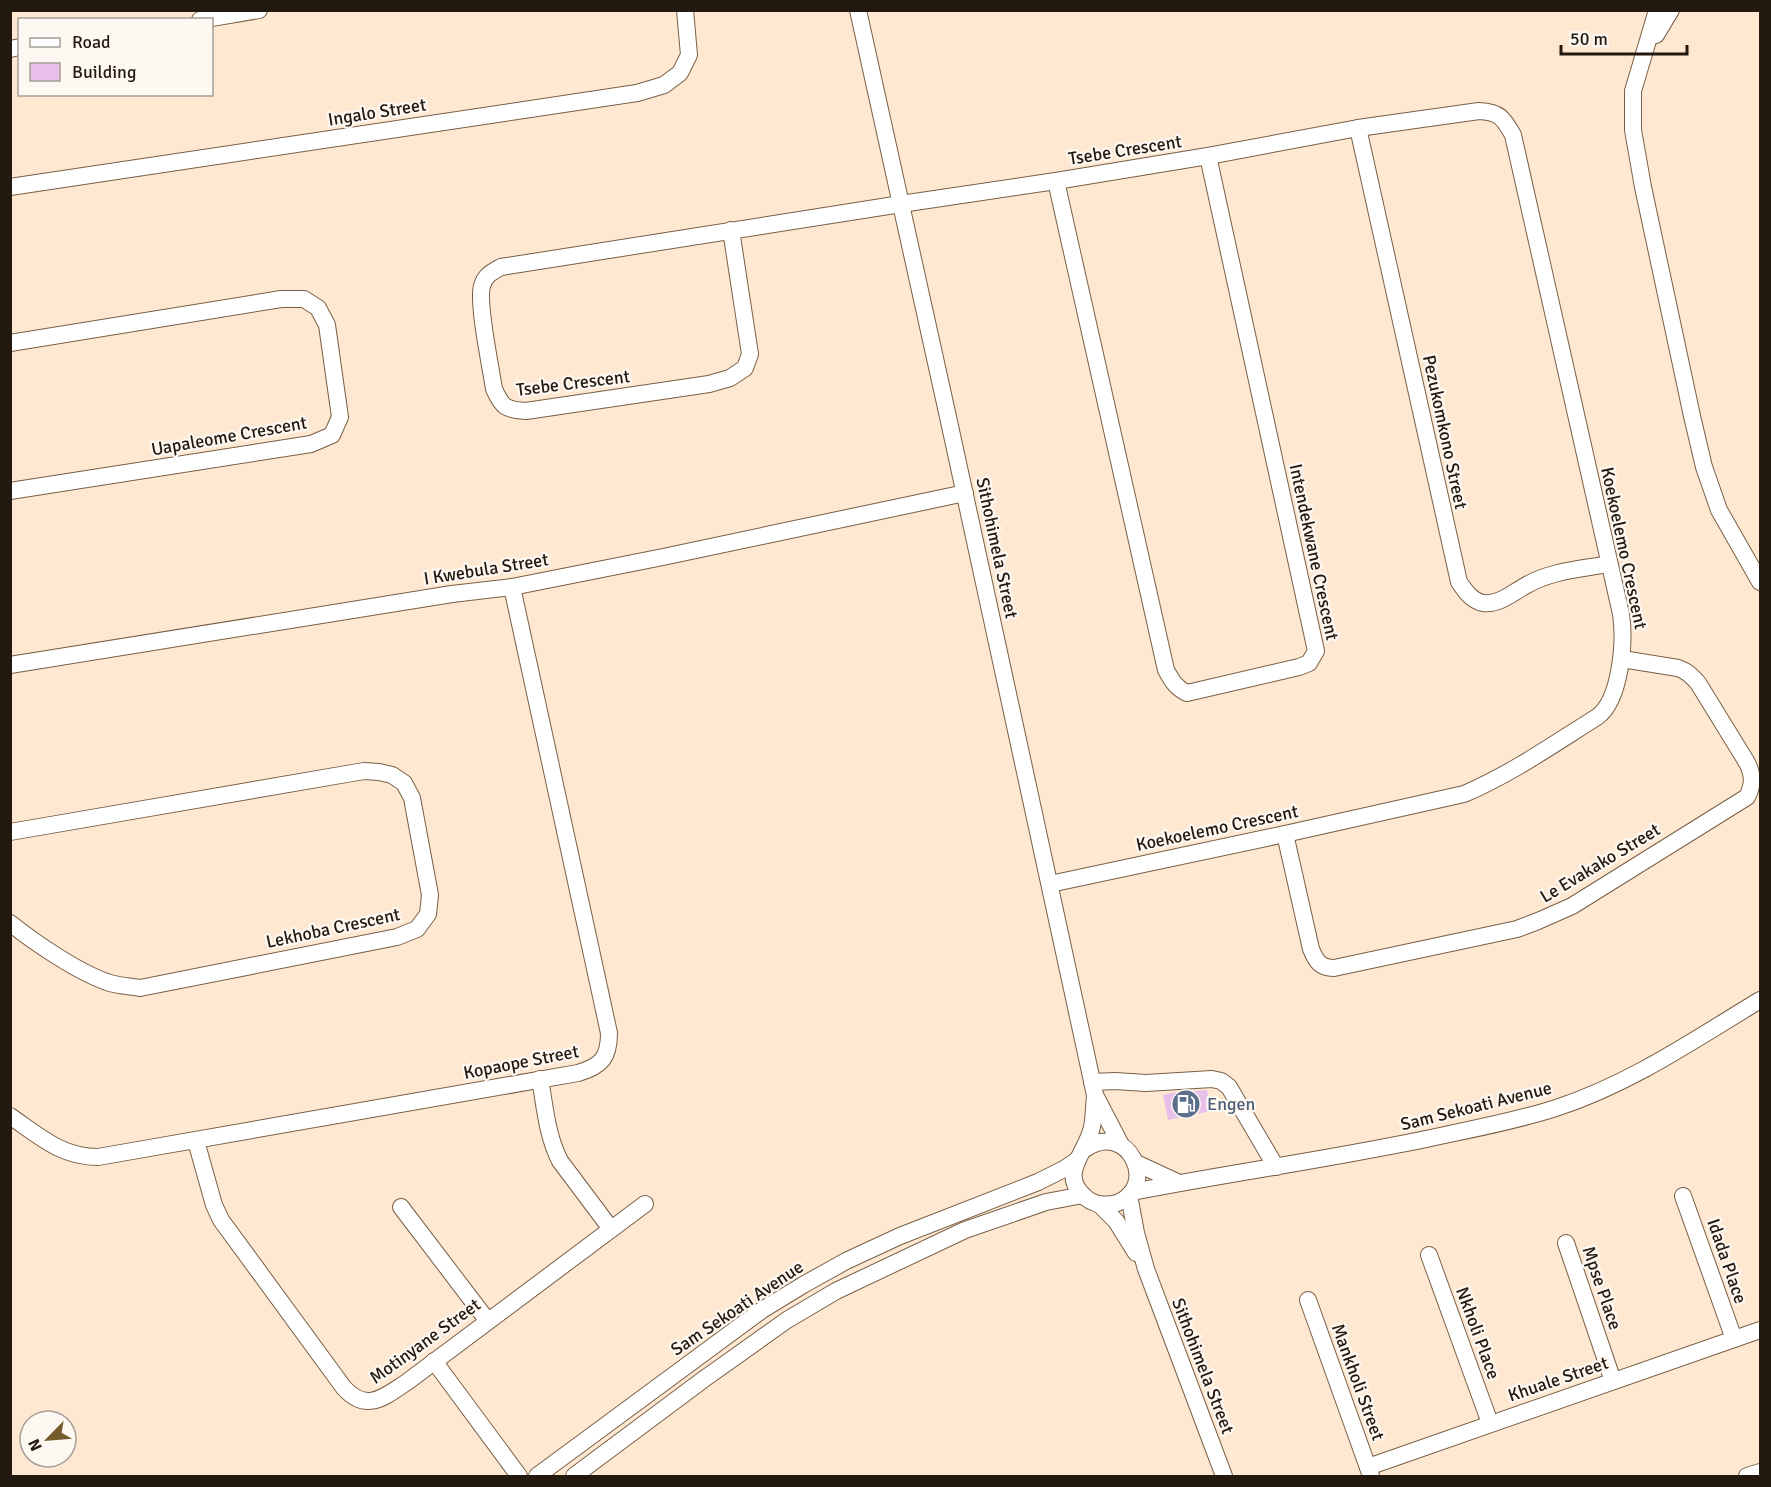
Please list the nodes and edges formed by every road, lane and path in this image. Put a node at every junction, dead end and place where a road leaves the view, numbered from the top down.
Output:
1 (259, 10) edge
2 (685, 10) edge
3 (858, 10) edge
4 (1657, 10) edge
5 (1671, 10) edge
6 (212, 18) edge
7 (1644, 54) junction
8 (1358, 128) junction
9 (1513, 135) joint
10 (1208, 156) junction
11 (1056, 181) junction
12 (10, 187) edge
13 (901, 204) junction
14 (731, 230) junction
15 (10, 343) edge
16 (10, 491) edge
17 (965, 493) junction
18 (1610, 564) junction
19 (1761, 582) edge
20 (512, 586) junction
21 (1622, 659) junction
22 (10, 665) edge
23 (10, 832) edge
24 (1285, 834) junction
25 (1050, 884) junction
26 (10, 923) edge
27 (1761, 1000) edge
28 (540, 1079) junction
29 (1094, 1089) junction
30 (10, 1116) edge
31 (196, 1141) junction
32 (1121, 1145) junction
33 (1081, 1155) junction
34 (1136, 1163) junction
35 (1276, 1167) junction
36 (1177, 1182) junction
37 (1130, 1193) junction
38 (1083, 1195) junction
39 (1683, 1196) dead end
40 (645, 1204) dead end
41 (1099, 1204) junction
42 (401, 1207) dead end
43 (611, 1229) junction
44 (1566, 1243) dead end
45 (1429, 1256) dead end
46 (1146, 1269) junction
47 (1308, 1300) dead end
48 (487, 1320) junction
49 (1761, 1330) edge
50 (1734, 1339) junction
51 (434, 1361) junction
52 (1613, 1381) junction
53 (1490, 1423) junction
54 (1370, 1472) edge
55 (1761, 1472) edge
56 (519, 1476) edge
57 (537, 1476) edge
58 (574, 1476) edge
59 (1224, 1476) edge
60 (1747, 1476) edge

1 - 6 street
2 - 12 street, Ingalo Street
3 - 13 street, Sithohimela Street
4 - 7 street
5 - 7 street
7 - 19 street
8 - 9 street, Tsebe Crescent
8 - 10 street, Tsebe Crescent
8 - 18 street, Pezukomkono Street
9 - 18 street, Koekoelemo Crescent
10 - 11 street, Tsebe Crescent
10 - 11 street, Intendekwane Crescent
11 - 13 street, Tsebe Crescent
13 - 14 street, Tsebe Crescent
13 - 17 street, Sithohimela Street
14 - 14 street, Tsebe Crescent
15 - 16 street, Uapaleome Crescent
17 - 20 street, I Kwebula Street
17 - 25 street, Sithohimela Street
18 - 21 street, Koekoelemo Crescent
20 - 22 street, I Kwebula Street
20 - 28 street, Kopaope Street
21 - 24 street, Koekoelemo Crescent
21 - 24 street, Le Evakako Street
23 - 26 street, Lekhoba Crescent
24 - 25 street, Koekoelemo Crescent
25 - 29 street, Sithohimela Street
27 - 35 street, Sam Sekoati Avenue
28 - 31 street, Kopaope Street
28 - 43 street
29 - 32 street, Sithohimela Street
29 - 33 street, Sithohimela Street
29 - 35 street
30 - 31 street, Kopaope Street
31 - 51 street, Motinyane Street
32 - 33 street
32 - 34 street
33 - 38 street
33 - 57 street, Sam Sekoati Avenue
34 - 36 street
34 - 37 street
35 - 36 street, Sam Sekoati Avenue
36 - 37 street, Sam Sekoati Avenue
37 - 41 street
37 - 46 street, Sithohimela Street
38 - 41 street
38 - 58 street, Sam Sekoati Avenue
39 - 50 street, Idada Place
40 - 43 street, Motinyane Street
41 - 46 street, Sithohimela Street
42 - 48 street
43 - 48 street, Motinyane Street
44 - 52 street, Mpse Place
45 - 53 street, Nkholi Place
46 - 59 street, Sithohimela Street
47 - 54 street, Mankholi Street
48 - 51 street, Motinyane Street
49 - 50 street, Khuale Street
50 - 52 street, Khuale Street
51 - 56 street
52 - 53 street, Khuale Street
53 - 54 street, Khuale Street
55 - 60 street

